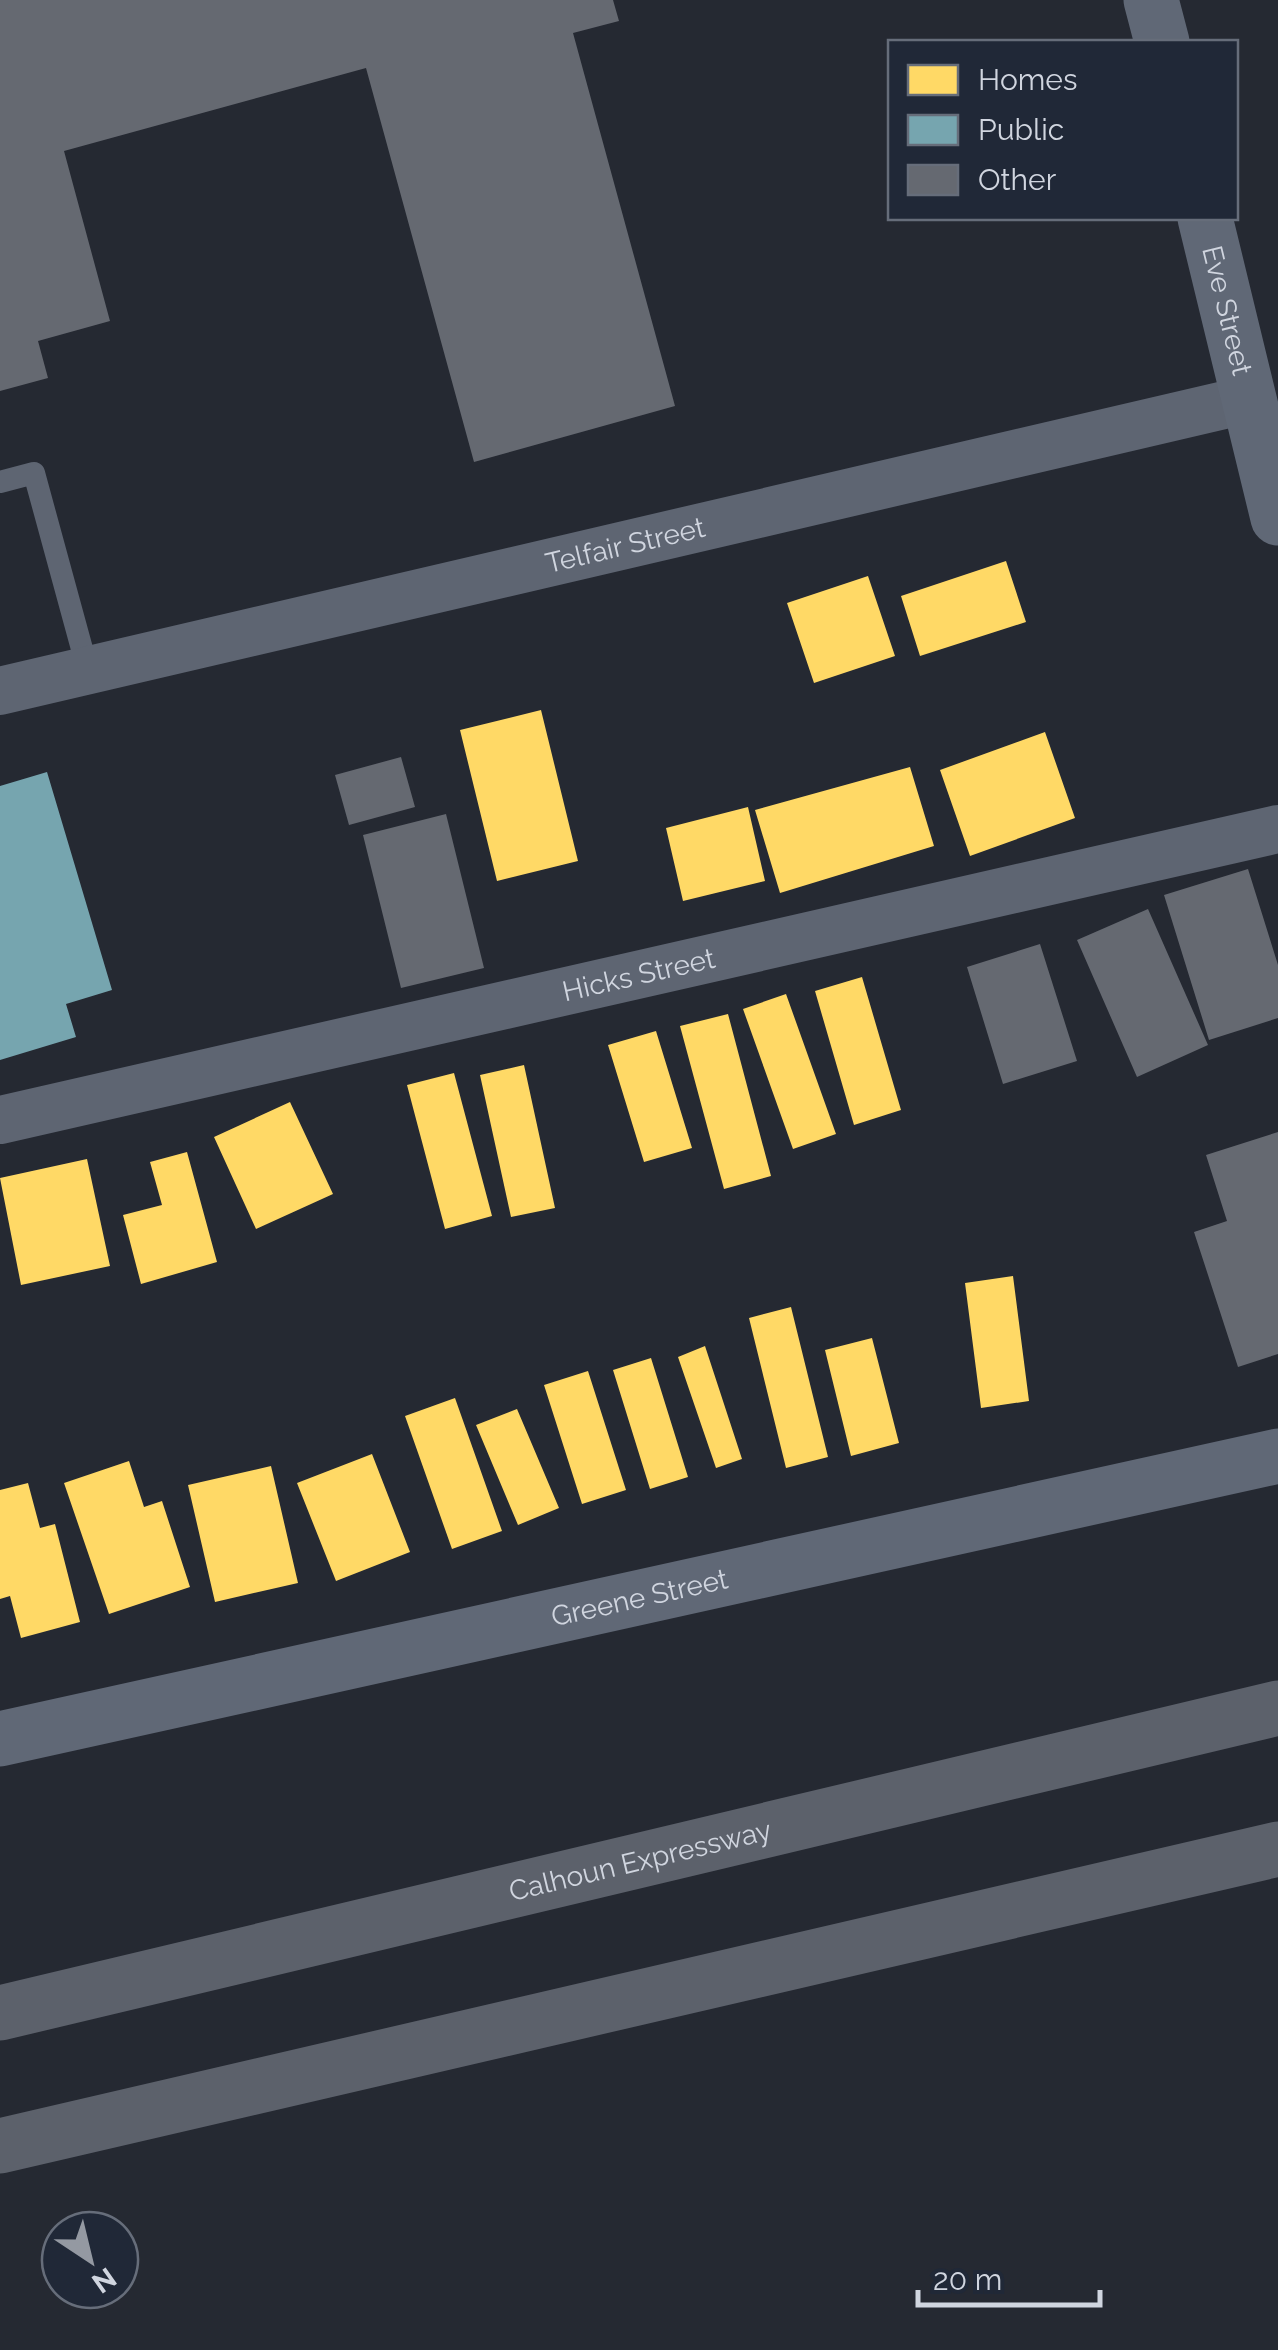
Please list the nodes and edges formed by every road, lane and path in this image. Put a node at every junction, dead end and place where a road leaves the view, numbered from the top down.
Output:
1 (1151, 0) edge
2 (1161, 40) edge
3 (1205, 220) edge
4 (1250, 399) junction
5 (0, 482) edge
6 (1278, 518) edge
7 (88, 670) junction
8 (0, 691) edge
9 (1278, 830) edge
10 (0, 1120) edge
11 (1278, 1456) edge
12 (1255, 1714) edge
13 (0, 1738) edge
14 (1276, 1849) edge
15 (0, 2013) edge
16 (0, 2146) edge

1 - 2 street
3 - 4 street, Eve Street
4 - 6 street, Eve Street
4 - 7 street, Telfair Street
5 - 7 lane
7 - 8 street, Telfair Street
9 - 10 street, Hicks Street
11 - 13 street, Greene Street
12 - 15 highway, Calhoun Expressway
14 - 16 highway

